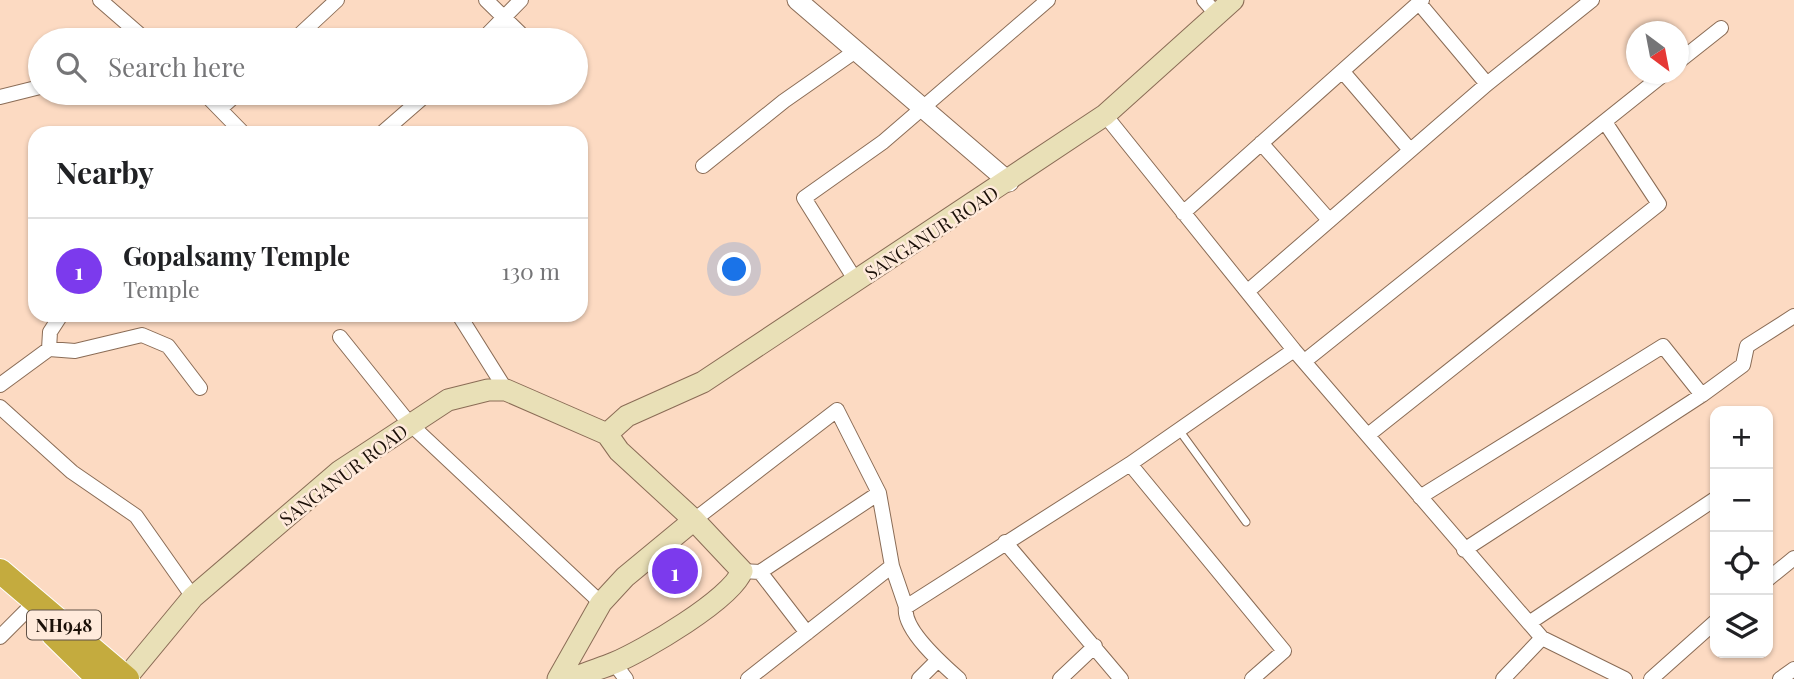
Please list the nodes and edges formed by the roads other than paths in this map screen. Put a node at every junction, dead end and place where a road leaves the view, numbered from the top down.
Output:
1 (100, 0) edge
2 (337, 0) edge
3 (486, 0) edge
4 (521, 0) edge
5 (797, 0) edge
6 (1233, 0) edge
7 (1592, 0) edge
8 (1421, 2) edge
9 (1038, 3) edge
10 (1211, 7) edge
11 (504, 18) junction
12 (129, 28) edge
13 (307, 28) edge
14 (494, 28) edge
15 (514, 28) edge
16 (1721, 28) dead end
17 (857, 50) junction
18 (1689, 53) edge
19 (1343, 72) junction
20 (1487, 84) junction
21 (1652, 84) edge
22 (28, 90) edge
23 (0, 97) edge
24 (218, 105) edge
25 (224, 105) edge
26 (414, 105) edge
27 (221, 108) junction
28 (924, 108) junction
29 (1105, 115) junction
30 (1605, 122) junction
31 (237, 126) edge
32 (390, 126) edge
33 (1261, 143) junction
34 (1410, 149) junction
35 (703, 166) dead end
36 (1009, 182) junction
37 (1183, 213) junction
38 (1329, 220) junction
39 (856, 281) junction
40 (1248, 291) junction
41 (1794, 316) edge
42 (56, 322) edge
43 (464, 322) edge
44 (340, 337) dead end
45 (49, 349) junction
46 (1294, 350) junction
47 (1306, 360) junction
48 (0, 385) edge
49 (200, 388) dead end
50 (506, 390) junction
51 (1702, 395) junction
52 (0, 407) edge
53 (410, 423) junction
54 (1179, 430) junction
55 (607, 434) junction
56 (1368, 435) junction
57 (1130, 464) junction
58 (879, 493) junction
59 (1420, 497) junction
60 (1710, 502) edge
61 (694, 520) junction
62 (1246, 522) dead end
63 (1005, 542) junction
64 (1464, 550) junction
65 (1794, 558) edge
66 (892, 566) junction
67 (0, 571) edge
68 (751, 571) junction
69 (1773, 575) edge
70 (0, 585) edge
71 (193, 597) junction
72 (601, 603) junction
73 (906, 607) junction
74 (28, 609) junction
75 (1529, 623) junction
76 (1710, 626) edge
77 (807, 633) junction
78 (0, 637) edge
79 (1542, 638) junction
80 (1095, 646) junction
81 (938, 660) junction
82 (1794, 669) edge
83 (620, 671) edge
84 (127, 678) edge
85 (99, 679) edge
86 (558, 679) edge
87 (573, 679) edge
88 (748, 679) edge
89 (919, 679) edge
90 (959, 679) edge
91 (1060, 679) edge
92 (1121, 679) edge
93 (1252, 679) edge
94 (1503, 679) edge
95 (1625, 679) edge
96 (1651, 679) edge
97 (1780, 679) edge

1 - 12 street
2 - 13 street
3 - 11 street
4 - 11 street
5 - 17 street
6 - 10 main road, SANGANUR ROAD
7 - 20 street
8 - 19 street
8 - 20 street
9 - 28 street
10 - 29 main road, SANGANUR ROAD
11 - 14 street
11 - 15 street
16 - 18 street
17 - 28 street
17 - 35 street
19 - 33 street
19 - 34 street
20 - 34 street
21 - 30 street
22 - 23 street
24 - 27 street
25 - 27 street
26 - 32 street
27 - 31 street
28 - 36 street
28 - 39 street
29 - 36 main road, SANGANUR ROAD
29 - 37 street
30 - 47 street
30 - 56 street
33 - 37 street
33 - 38 street
34 - 38 street
36 - 39 main road, SANGANUR ROAD
37 - 40 street
38 - 40 street
39 - 55 main road, SANGANUR ROAD
40 - 46 street
41 - 51 street
42 - 45 street
43 - 50 street
44 - 53 street
45 - 48 street
45 - 49 street
46 - 47 street
46 - 54 street
47 - 56 street
50 - 53 main road, SANGANUR ROAD
50 - 55 main road
51 - 59 street
51 - 64 street
52 - 71 street
53 - 71 main road, SANGANUR ROAD
53 - 72 street
54 - 57 street
54 - 62 lane
55 - 61 main road
56 - 59 street
57 - 63 street
57 - 93 street
58 - 61 street
58 - 66 street
58 - 68 street
59 - 64 street
60 - 75 street
61 - 68 main road
61 - 72 main road
63 - 73 street
63 - 80 street
64 - 75 street
65 - 69 street
66 - 73 street
66 - 77 street
67 - 84 highway, NH948
68 - 77 street
68 - 83 main road
70 - 74 highway, NH948
71 - 84 main road, SANGANUR ROAD
72 - 86 main road
73 - 81 street
74 - 78 street
74 - 85 highway, NH948
75 - 79 street
76 - 96 street
77 - 88 street
79 - 94 street
79 - 95 street
80 - 91 street
80 - 92 street
81 - 89 street
81 - 90 street
82 - 97 street
83 - 87 main road

